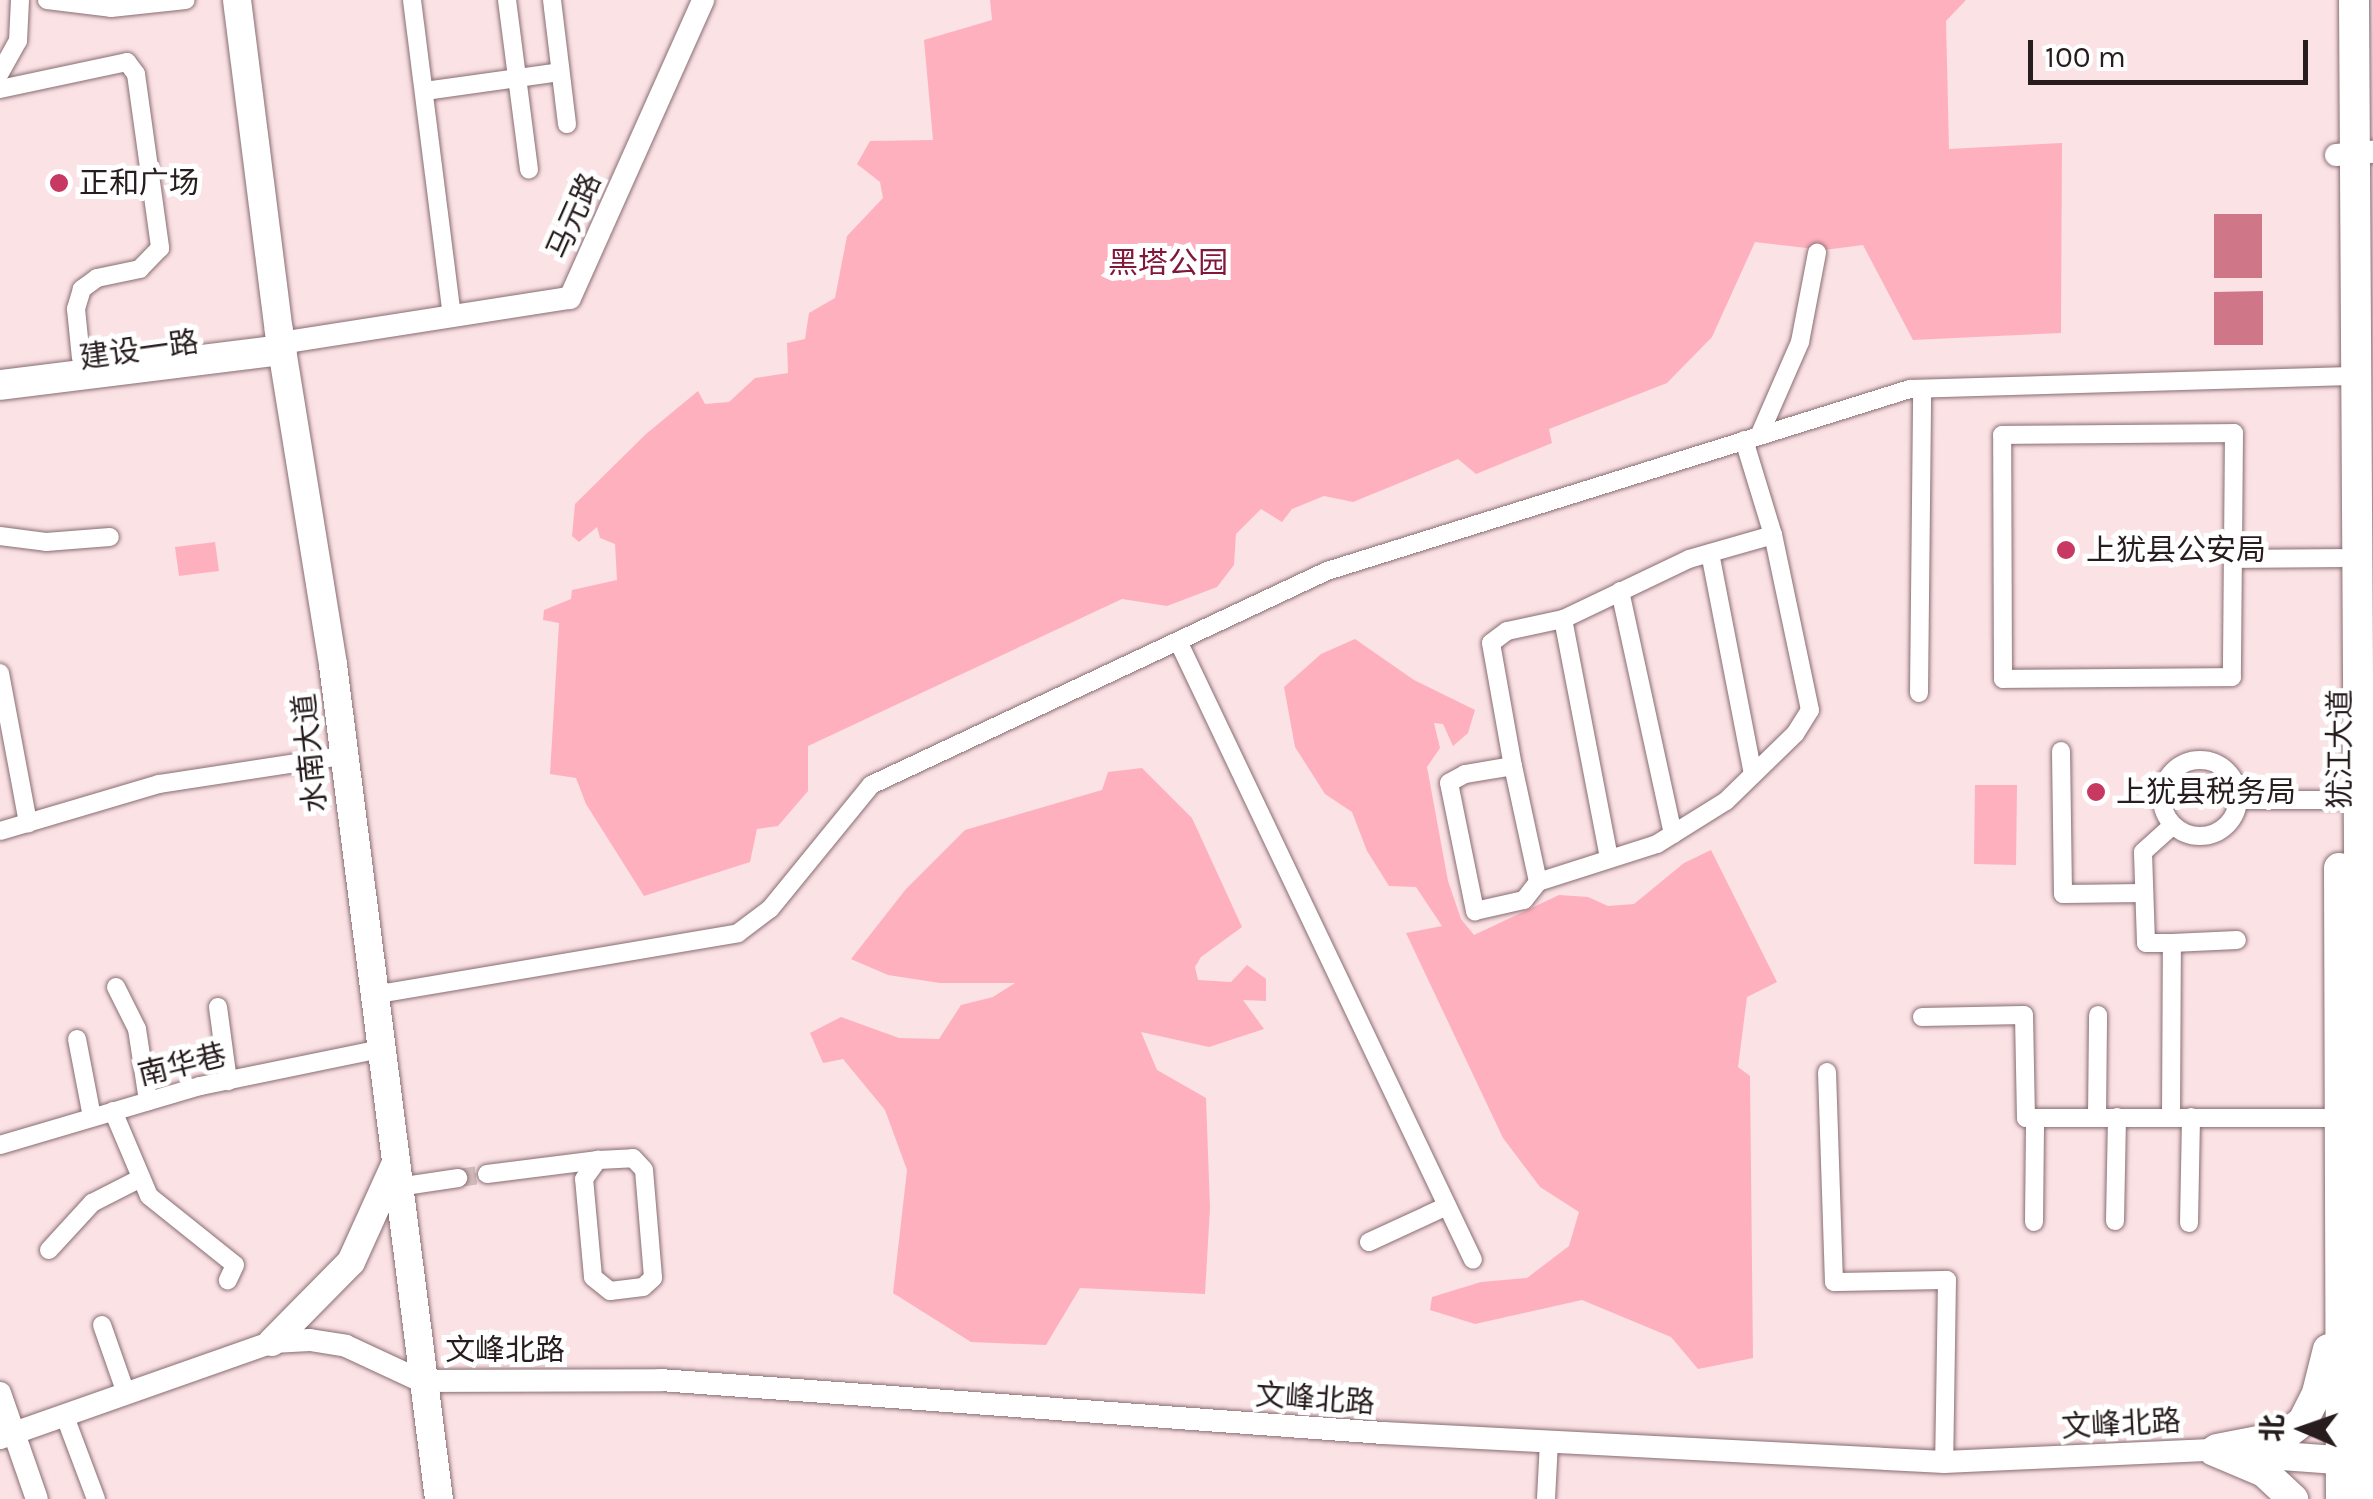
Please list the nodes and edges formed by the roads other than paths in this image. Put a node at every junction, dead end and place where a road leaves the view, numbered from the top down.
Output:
1 (20, 0) edge
2 (47, 0) edge
3 (186, 0) edge
4 (237, 0) edge
5 (412, 0) edge
6 (507, 0) edge
7 (552, 0) edge
8 (703, 0) edge
9 (2335, 0) edge
10 (2354, 0) edge
11 (560, 72) junction
12 (0, 73) edge
13 (518, 78) junction
14 (0, 88) edge
15 (424, 92) junction
16 (567, 124) dead end
17 (2354, 154) edge
18 (529, 170) dead end
19 (1818, 252) dead end
20 (452, 317) junction
21 (281, 341) junction
22 (81, 358) junction
23 (0, 370) edge
24 (2358, 377) edge
25 (0, 385) edge
26 (1922, 389) junction
27 (1751, 438) junction
28 (1773, 535) junction
29 (0, 536) edge
30 (110, 537) dead end
31 (1710, 553) junction
32 (2341, 558) junction
33 (2233, 560) junction
34 (1620, 591) junction
35 (1564, 619) junction
36 (1179, 643) junction
37 (0, 673) edge
38 (1919, 693) dead end
39 (2061, 751) dead end
40 (342, 756) junction
41 (1513, 766) junction
42 (1754, 774) junction
43 (2238, 800) junction
44 (2339, 800) junction
45 (28, 823) junction
46 (2172, 825) junction
47 (0, 831) edge
48 (1673, 834) junction
49 (1610, 858) junction
50 (1538, 882) junction
51 (2144, 894) junction
52 (2236, 940) dead end
53 (2172, 943) junction
54 (116, 987) dead end
55 (372, 995) junction
56 (218, 1007) dead end
57 (2098, 1015) dead end
58 (1922, 1017) dead end
59 (77, 1039) dead end
60 (380, 1049) junction
61 (1826, 1072) dead end
62 (228, 1081) junction
63 (148, 1101) junction
64 (112, 1111) junction
65 (92, 1117) junction
66 (2097, 1117) junction
67 (2117, 1117) junction
68 (2171, 1117) junction
69 (2191, 1117) junction
70 (2035, 1118) junction
71 (2337, 1118) junction
72 (0, 1145) edge
73 (598, 1160) junction
74 (487, 1174) tunnel mouth
75 (397, 1175) junction
76 (141, 1178) junction
77 (458, 1178) tunnel mouth
78 (1447, 1206) junction
79 (2116, 1221) dead end
80 (2034, 1222) dead end
81 (2189, 1223) dead end
82 (1370, 1242) dead end
83 (49, 1250) dead end
84 (1473, 1260) dead end
85 (228, 1280) dead end
86 (2350, 1290) junction
87 (102, 1326) dead end
88 (2373, 1327) edge
89 (272, 1342) junction
90 (421, 1381) junction
91 (0, 1393) edge
92 (126, 1393) junction
93 (64, 1414) junction
94 (6, 1435) edge
95 (1548, 1442) junction
96 (2212, 1450) junction
97 (2359, 1450) edge
98 (1944, 1462) junction
99 (36, 1499) edge
100 (96, 1499) edge
101 (440, 1499) edge
102 (1546, 1499) edge
103 (2293, 1499) edge
104 (2341, 1499) edge
105 (2363, 1499) edge

1 - 12 street
2 - 3 street
4 - 21 main road, 水南大道
5 - 15 street
6 - 13 street
7 - 11 street
8 - 20 street, 马元路
9 - 17 main road, 犹江大道
10 - 17 main road, 犹江大道
11 - 13 street
11 - 16 street
13 - 15 street
13 - 18 street
14 - 22 street
15 - 20 street
17 - 24 main road, 犹江大道
19 - 27 street
20 - 21 street, 马元路
21 - 22 main road, 建设一路
21 - 25 main road
21 - 40 main road, 水南大道
22 - 23 main road, 建设一路
24 - 26 street
24 - 32 main road, 犹江大道
24 - 86 main road, 犹江大道
26 - 27 street
26 - 38 street
27 - 28 street
27 - 36 street
28 - 31 street
28 - 42 street
29 - 30 street
31 - 34 street
31 - 42 street
32 - 33 street
32 - 44 main road, 犹江大道
33 - 33 street
34 - 35 street
34 - 48 street
35 - 41 street
35 - 49 street
36 - 55 street
36 - 78 street
37 - 45 street
39 - 51 street
40 - 45 street
40 - 55 main road, 水南大道
41 - 50 street
41 - 50 street
42 - 48 street
43 - 44 street
43 - 46 street
43 - 46 street
44 - 71 main road, 犹江大道
45 - 47 street
46 - 51 street
48 - 49 street
49 - 50 street
51 - 53 street
52 - 53 street
53 - 68 street
54 - 63 street
55 - 60 main road, 水南大道
56 - 62 street
57 - 66 street
58 - 70 street
59 - 65 street
60 - 62 street, 南华巷
60 - 75 main road, 水南大道
61 - 98 street
62 - 63 street, 南华巷
63 - 64 street, 南华巷
64 - 65 street, 南华巷
64 - 76 street
65 - 72 street, 南华巷
66 - 67 street
66 - 70 street
67 - 68 street
67 - 79 street
68 - 69 street
69 - 71 street
69 - 81 street
70 - 80 street
71 - 86 main road, 犹江大道
73 - 73 street
73 - 74 street
75 - 77 street
75 - 89 main road
75 - 90 main road, 水南大道
76 - 83 street
76 - 85 street
78 - 82 street
78 - 84 street
86 - 88 main road
86 - 96 main road
86 - 97 main road, 犹江大道
87 - 92 street
89 - 90 street
89 - 92 street
90 - 95 street, 文峰北路
90 - 101 main road, 水南大道
91 - 94 street
92 - 93 street
93 - 94 street
93 - 100 street
94 - 99 street
95 - 98 street, 文峰北路
95 - 102 street
96 - 97 main road
96 - 98 street, 文峰北路
96 - 103 main road
97 - 104 main road, 犹江大道
97 - 105 main road, 犹江大道

